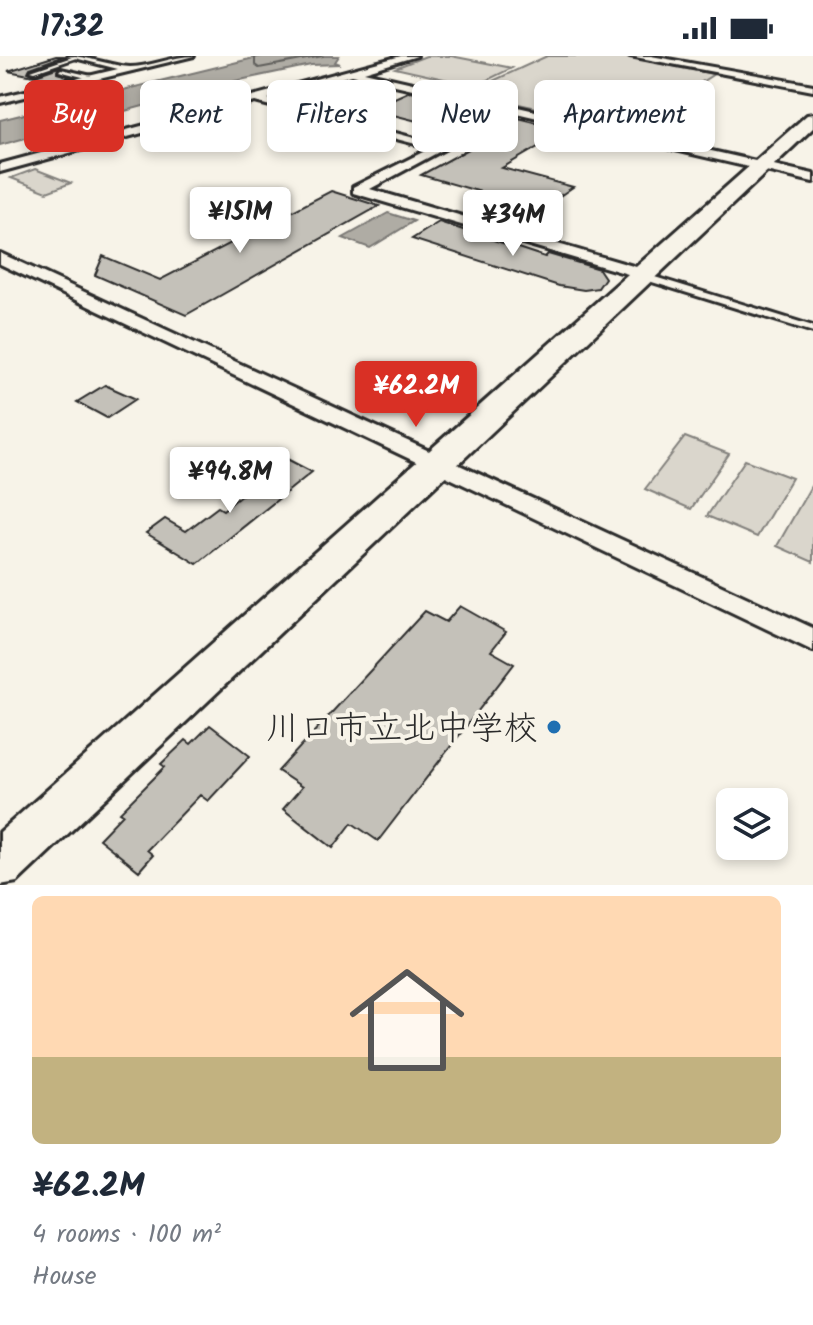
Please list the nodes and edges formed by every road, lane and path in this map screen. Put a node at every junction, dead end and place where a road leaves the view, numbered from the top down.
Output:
1 (189, 56) edge
2 (412, 56) edge
3 (635, 56) edge
4 (74, 57) edge
5 (130, 69) junction
6 (61, 70) dead end
7 (33, 71) dead end
8 (351, 72) junction
9 (94, 78) junction
10 (813, 88) edge
11 (0, 89) edge
12 (22, 95) junction
13 (257, 99) junction
14 (0, 100) edge
15 (813, 119) edge
16 (762, 166) junction
17 (0, 168) edge
18 (813, 178) edge
19 (0, 258) edge
20 (643, 275) junction
21 (813, 329) edge
22 (437, 464) junction
23 (813, 640) edge
24 (0, 865) edge

1 - 5 street
2 - 8 street
3 - 10 street
4 - 5 street
4 - 7 lane
5 - 9 street
6 - 9 lane
8 - 13 street
8 - 16 street
9 - 12 street
11 - 12 street
12 - 14 street
13 - 17 street
13 - 20 street
15 - 16 street
16 - 18 street
16 - 20 street
19 - 22 street
20 - 21 lane
20 - 22 street
22 - 23 street
22 - 24 street

